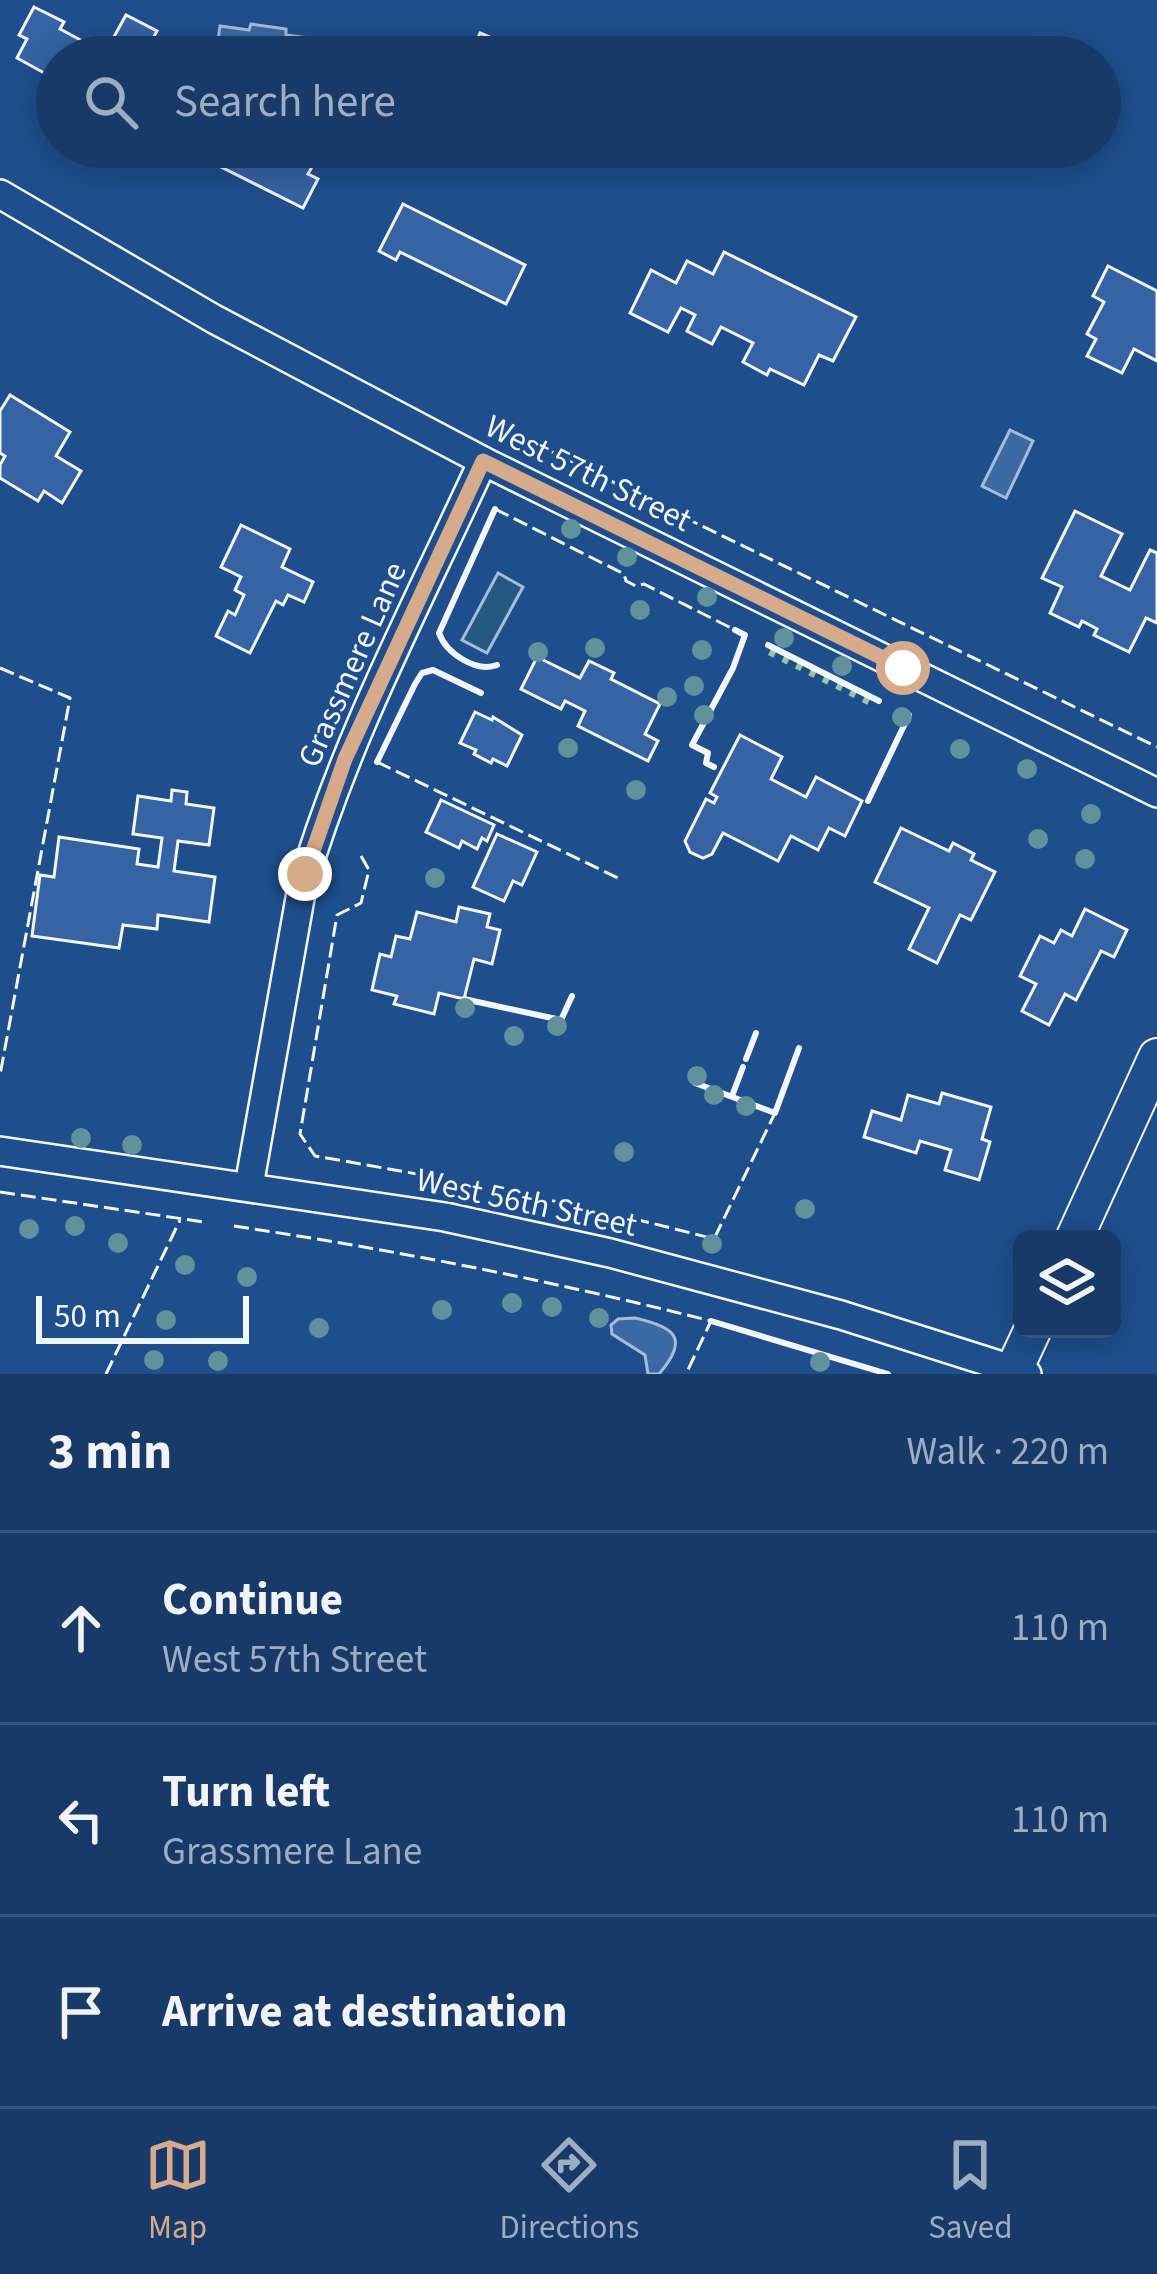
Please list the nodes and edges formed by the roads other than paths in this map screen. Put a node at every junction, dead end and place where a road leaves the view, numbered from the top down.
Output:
1 (0, 194) edge
2 (483, 461) junction
3 (1157, 793) edge
4 (1157, 1057) edge
5 (0, 1151) edge
6 (249, 1186) junction
7 (1078, 1230) edge
8 (1030, 1338) edge
9 (1018, 1372) edge

1 - 2 street, West 57th Street
2 - 3 street, West 57th Street
2 - 6 street, Grassmere Lane
4 - 7 main road
5 - 6 street, West 56th Street
6 - 9 street, West 56th Street
8 - 9 main road

